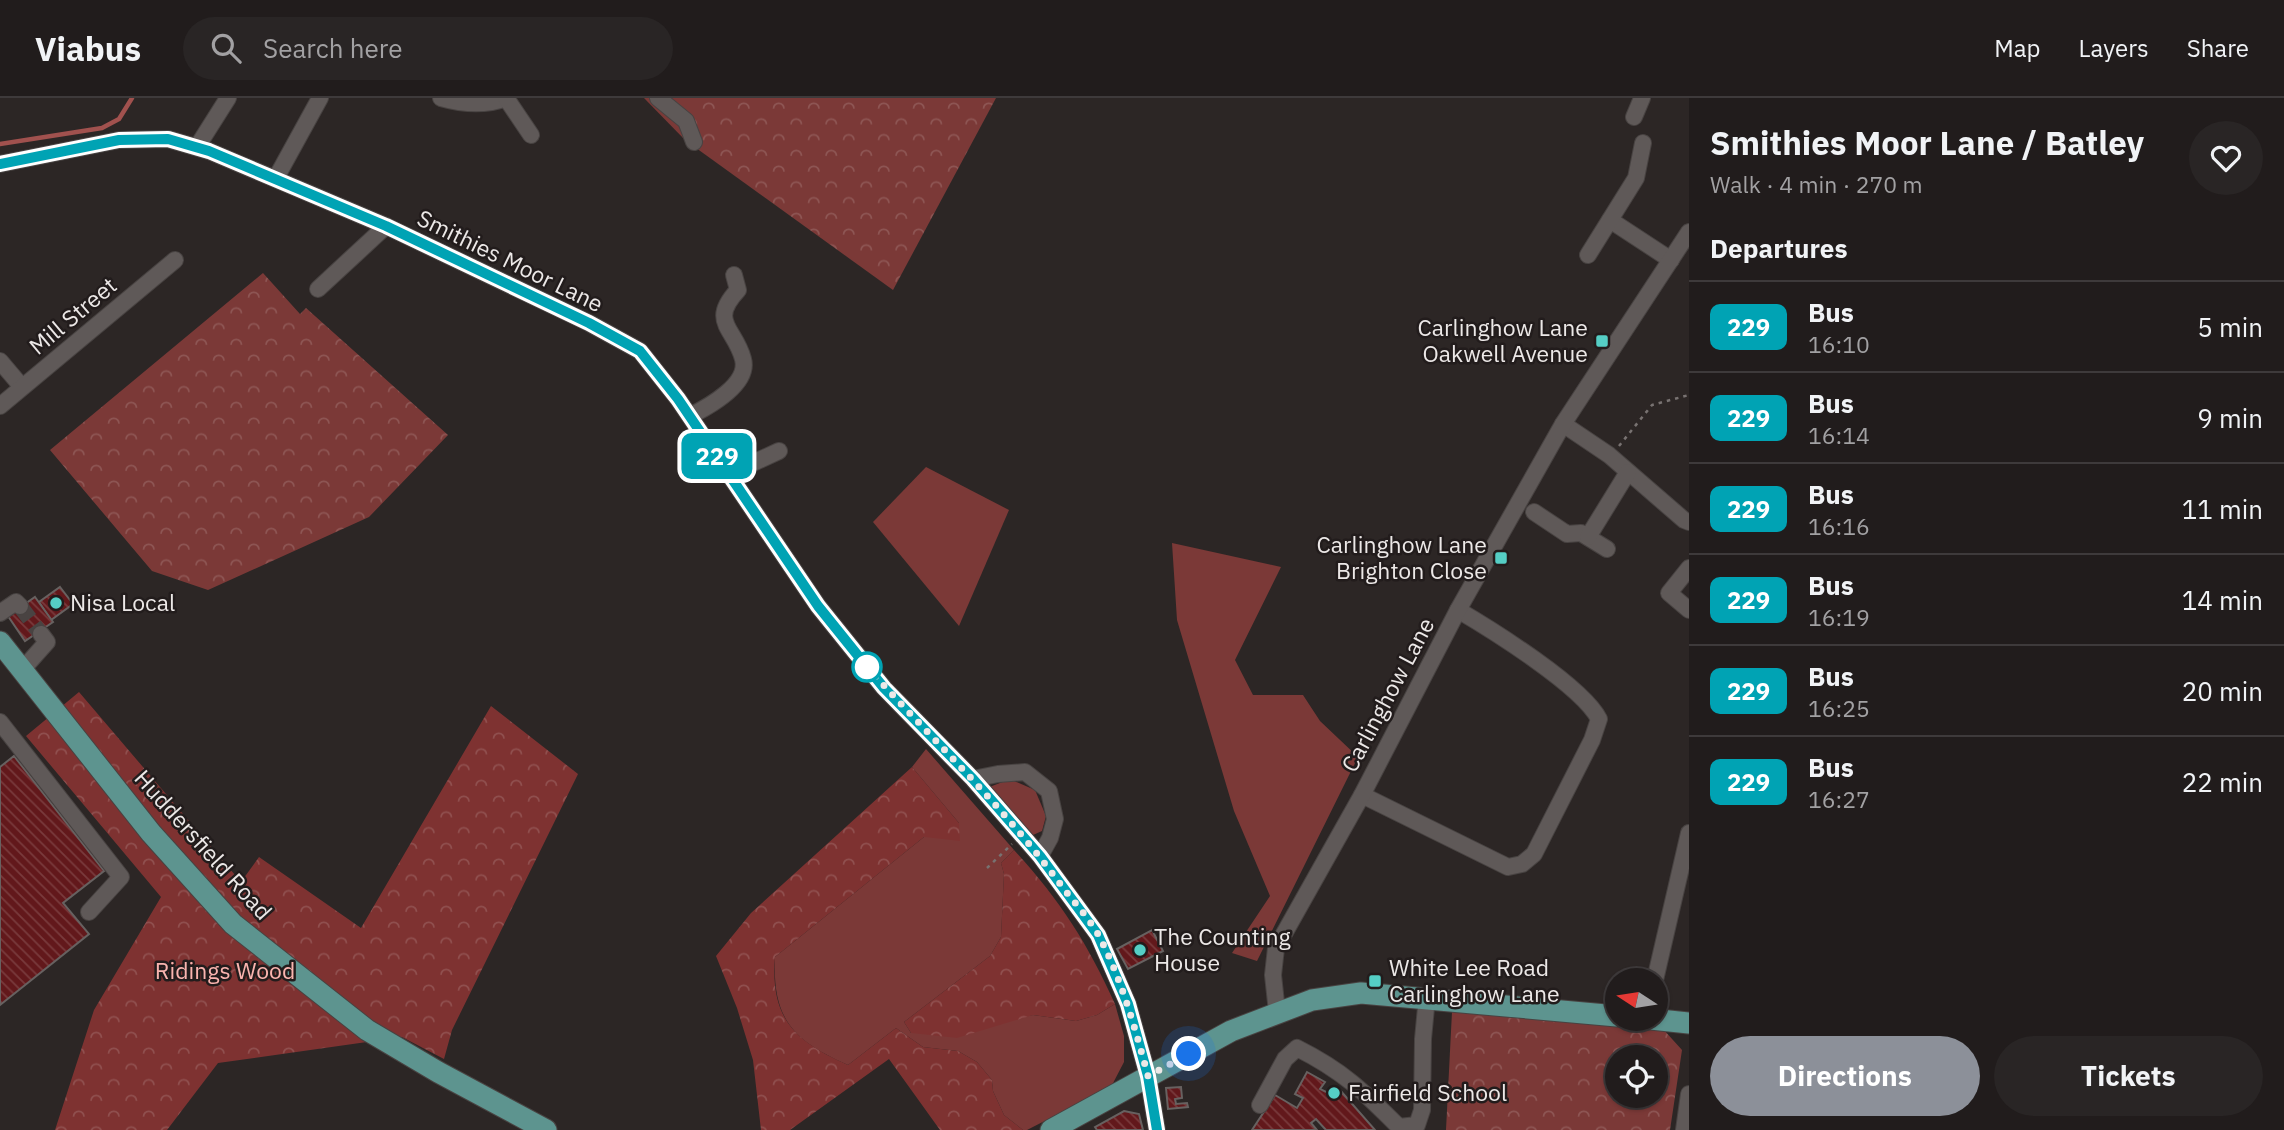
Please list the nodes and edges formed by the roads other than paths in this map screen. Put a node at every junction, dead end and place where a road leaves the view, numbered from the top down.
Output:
1 (228, 98) edge
2 (320, 98) edge
3 (440, 98) edge
4 (506, 98) edge
5 (658, 98) edge
6 (1642, 98) edge
7 (1634, 117) dead end
8 (531, 135) dead end
9 (694, 142) dead end
10 (1643, 143) dead end
11 (197, 148) junction
12 (0, 164) edge
13 (276, 178) junction
14 (1611, 220) junction
15 (386, 226) junction
16 (1689, 232) edge
17 (1588, 255) dead end
18 (175, 260) dead end
19 (1671, 260) junction
20 (734, 275) dead end
21 (318, 289) dead end
22 (0, 361) edge
23 (22, 387) junction
24 (0, 406) edge
25 (690, 416) junction
26 (1563, 424) junction
27 (779, 451) dead end
28 (1628, 472) junction
29 (729, 474) junction
30 (1534, 512) dead end
31 (1689, 522) edge
32 (1588, 537) junction
33 (1607, 549) dead end
34 (1689, 568) edge
35 (20, 606) dead end
36 (1458, 610) junction
37 (1689, 610) edge
38 (0, 613) edge
39 (41, 634) dead end
40 (0, 642) edge
41 (22, 670) junction
42 (0, 722) edge
43 (973, 779) junction
44 (1362, 795) junction
45 (1689, 833) edge
46 (1040, 856) junction
47 (89, 912) dead end
48 (1658, 968) edge
49 (1427, 998) junction
50 (1277, 1012) junction
51 (1605, 1015) edge
52 (1668, 1021) edge
53 (1689, 1023) edge
54 (1148, 1076) junction
55 (1689, 1094) edge
56 (1260, 1105) dead end
57 (546, 1130) edge
58 (1051, 1130) edge
59 (1157, 1130) edge
60 (1684, 1130) edge

1 - 11 street
2 - 13 street
3 - 4 street
4 - 8 street
5 - 9 street
6 - 7 street
10 - 14 street
11 - 12 street, Smithies Moor Lane
11 - 13 street, Smithies Moor Lane
13 - 15 street, Smithies Moor Lane
14 - 17 street
14 - 19 street
15 - 21 street
15 - 25 street, Smithies Moor Lane
16 - 19 street, Carlinghow Lane
18 - 23 street, Mill Street
19 - 26 street, Carlinghow Lane
20 - 25 street
22 - 23 street
23 - 24 street, Mill Street
25 - 29 street, Smithies Moor Lane
26 - 28 street
26 - 36 street, Carlinghow Lane
27 - 29 street
28 - 31 street
28 - 32 street
29 - 43 street, Smithies Moor Lane
30 - 32 street
32 - 33 street
34 - 37 street
35 - 38 street
36 - 44 street, Carlinghow Lane
36 - 44 street
39 - 41 street
40 - 41 main road, Huddersfield Road
41 - 57 main road, Huddersfield Road
42 - 47 street
43 - 46 street, Smithies Moor Lane
43 - 46 street
44 - 50 street, Carlinghow Lane
45 - 48 street
46 - 54 street, Smithies Moor Lane
49 - 50 main road
49 - 51 main road
49 - 56 street
50 - 54 main road
52 - 53 main road
54 - 58 main road
54 - 59 street, Smithies Moor Lane
55 - 60 street

